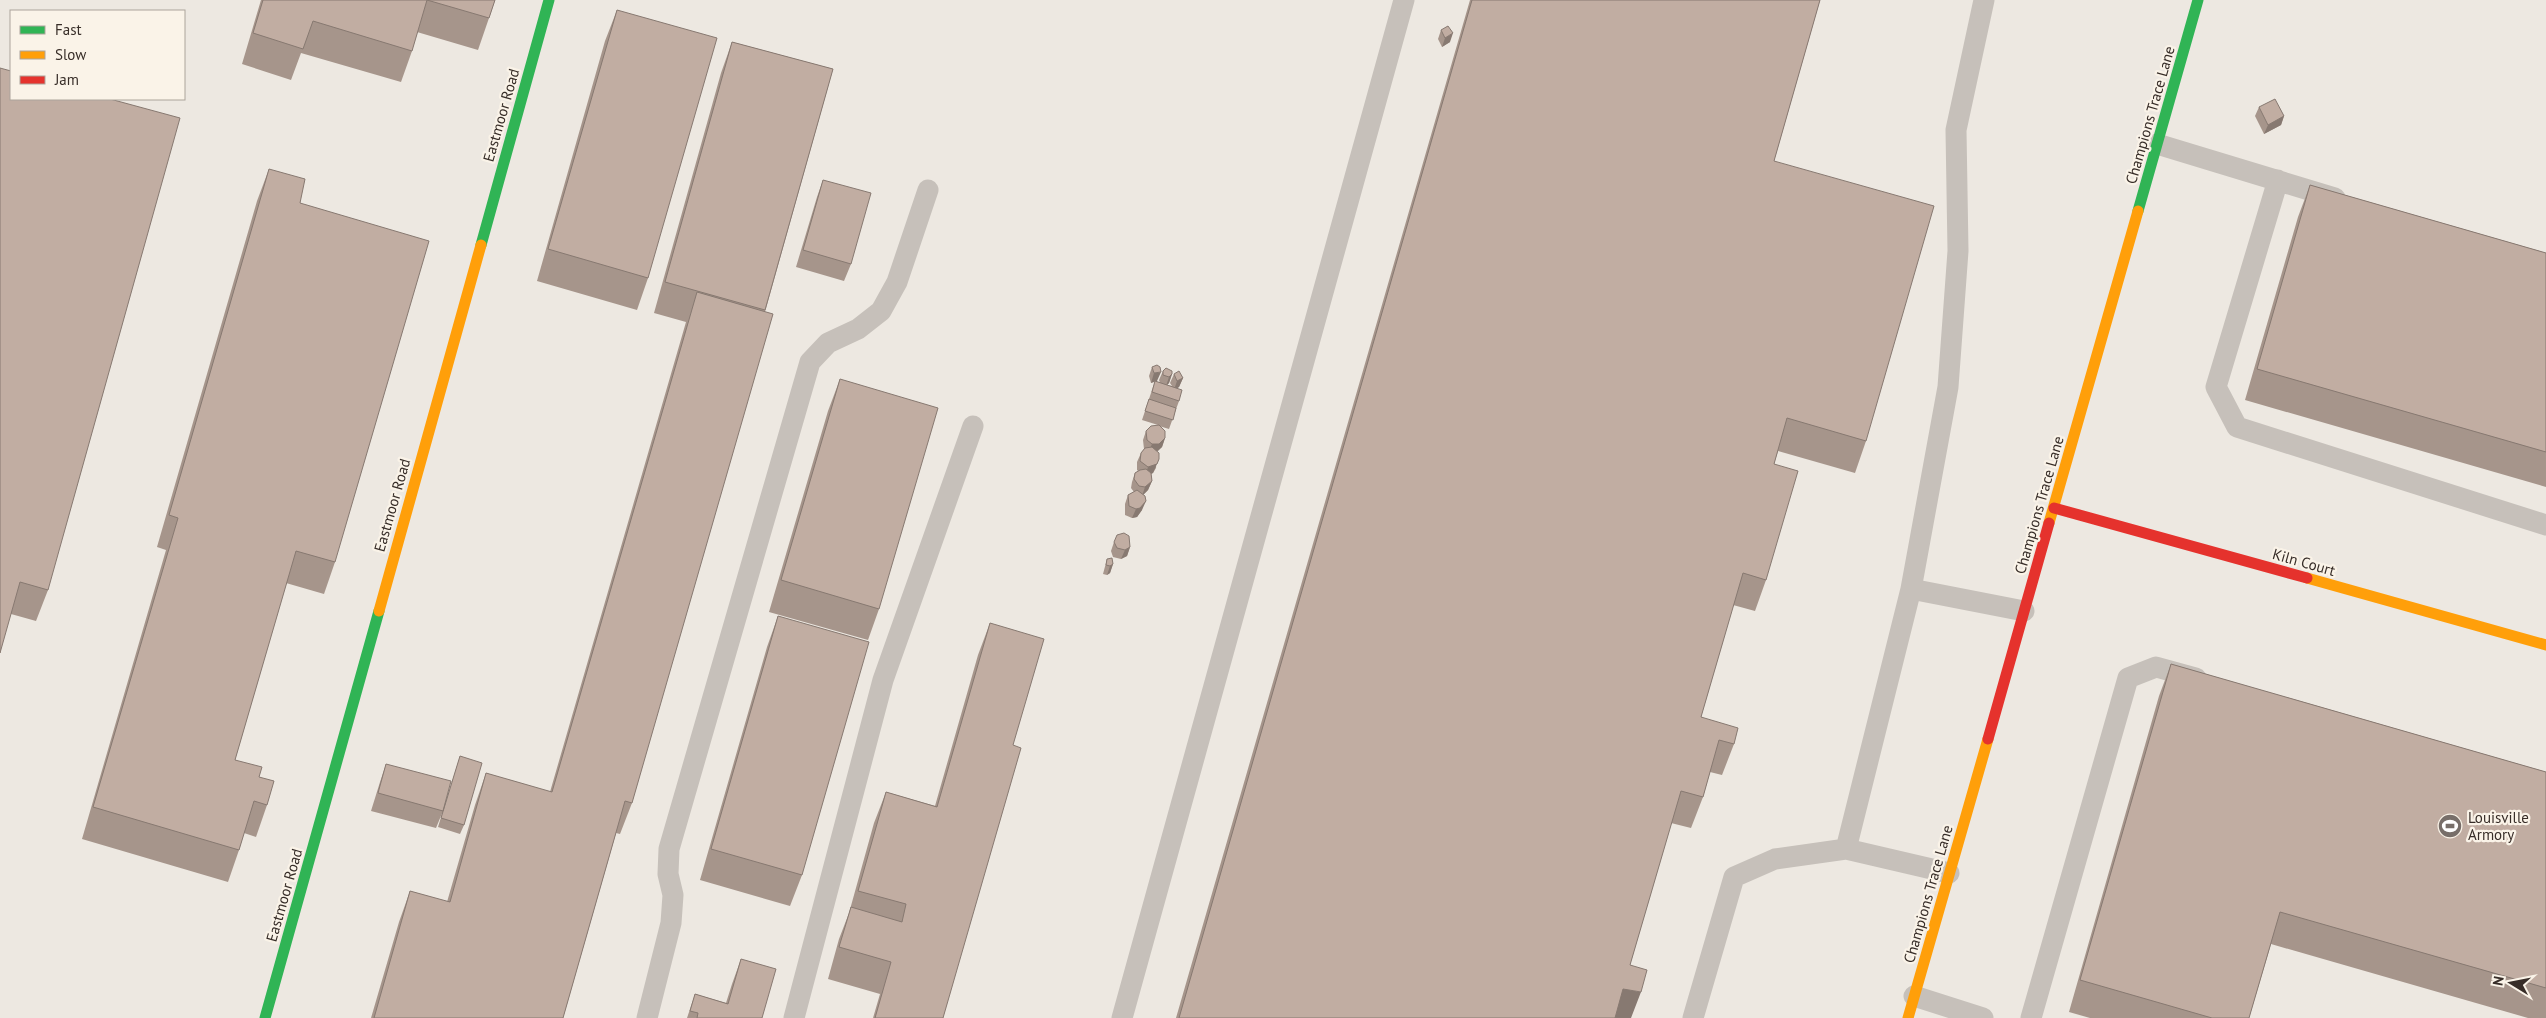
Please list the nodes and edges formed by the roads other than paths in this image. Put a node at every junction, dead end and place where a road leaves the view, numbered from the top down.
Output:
1 (549, 0) edge
2 (1404, 0) edge
3 (1984, 0) edge
4 (2198, 0) edge
5 (2157, 144) junction
6 (2278, 180) junction
7 (928, 190) dead end
8 (2355, 204) edge
9 (973, 426) dead end
10 (2054, 508) junction
11 (2546, 525) edge
12 (1911, 589) junction
13 (2024, 611) junction
14 (2546, 645) edge
15 (2213, 683) edge
16 (1846, 849) junction
17 (1950, 873) junction
18 (1914, 996) junction
19 (265, 1018) edge
20 (647, 1018) edge
21 (794, 1018) edge
22 (1122, 1018) edge
23 (1693, 1018) edge
24 (1908, 1018) edge
25 (1983, 1018) edge
26 (2031, 1018) edge

1 - 19 street, Eastmoor Road
2 - 22 lane
3 - 12 lane
4 - 5 street, Champions Trace Lane
5 - 6 lane
5 - 10 street, Champions Trace Lane
6 - 8 lane
6 - 11 lane
7 - 20 lane
9 - 21 lane
10 - 13 street, Champions Trace Lane
10 - 14 street, Kiln Court
12 - 13 lane
12 - 16 lane
13 - 17 street, Champions Trace Lane
15 - 26 lane
16 - 17 lane
16 - 23 lane
17 - 18 street, Champions Trace Lane
18 - 24 street, Champions Trace Lane
18 - 25 lane

